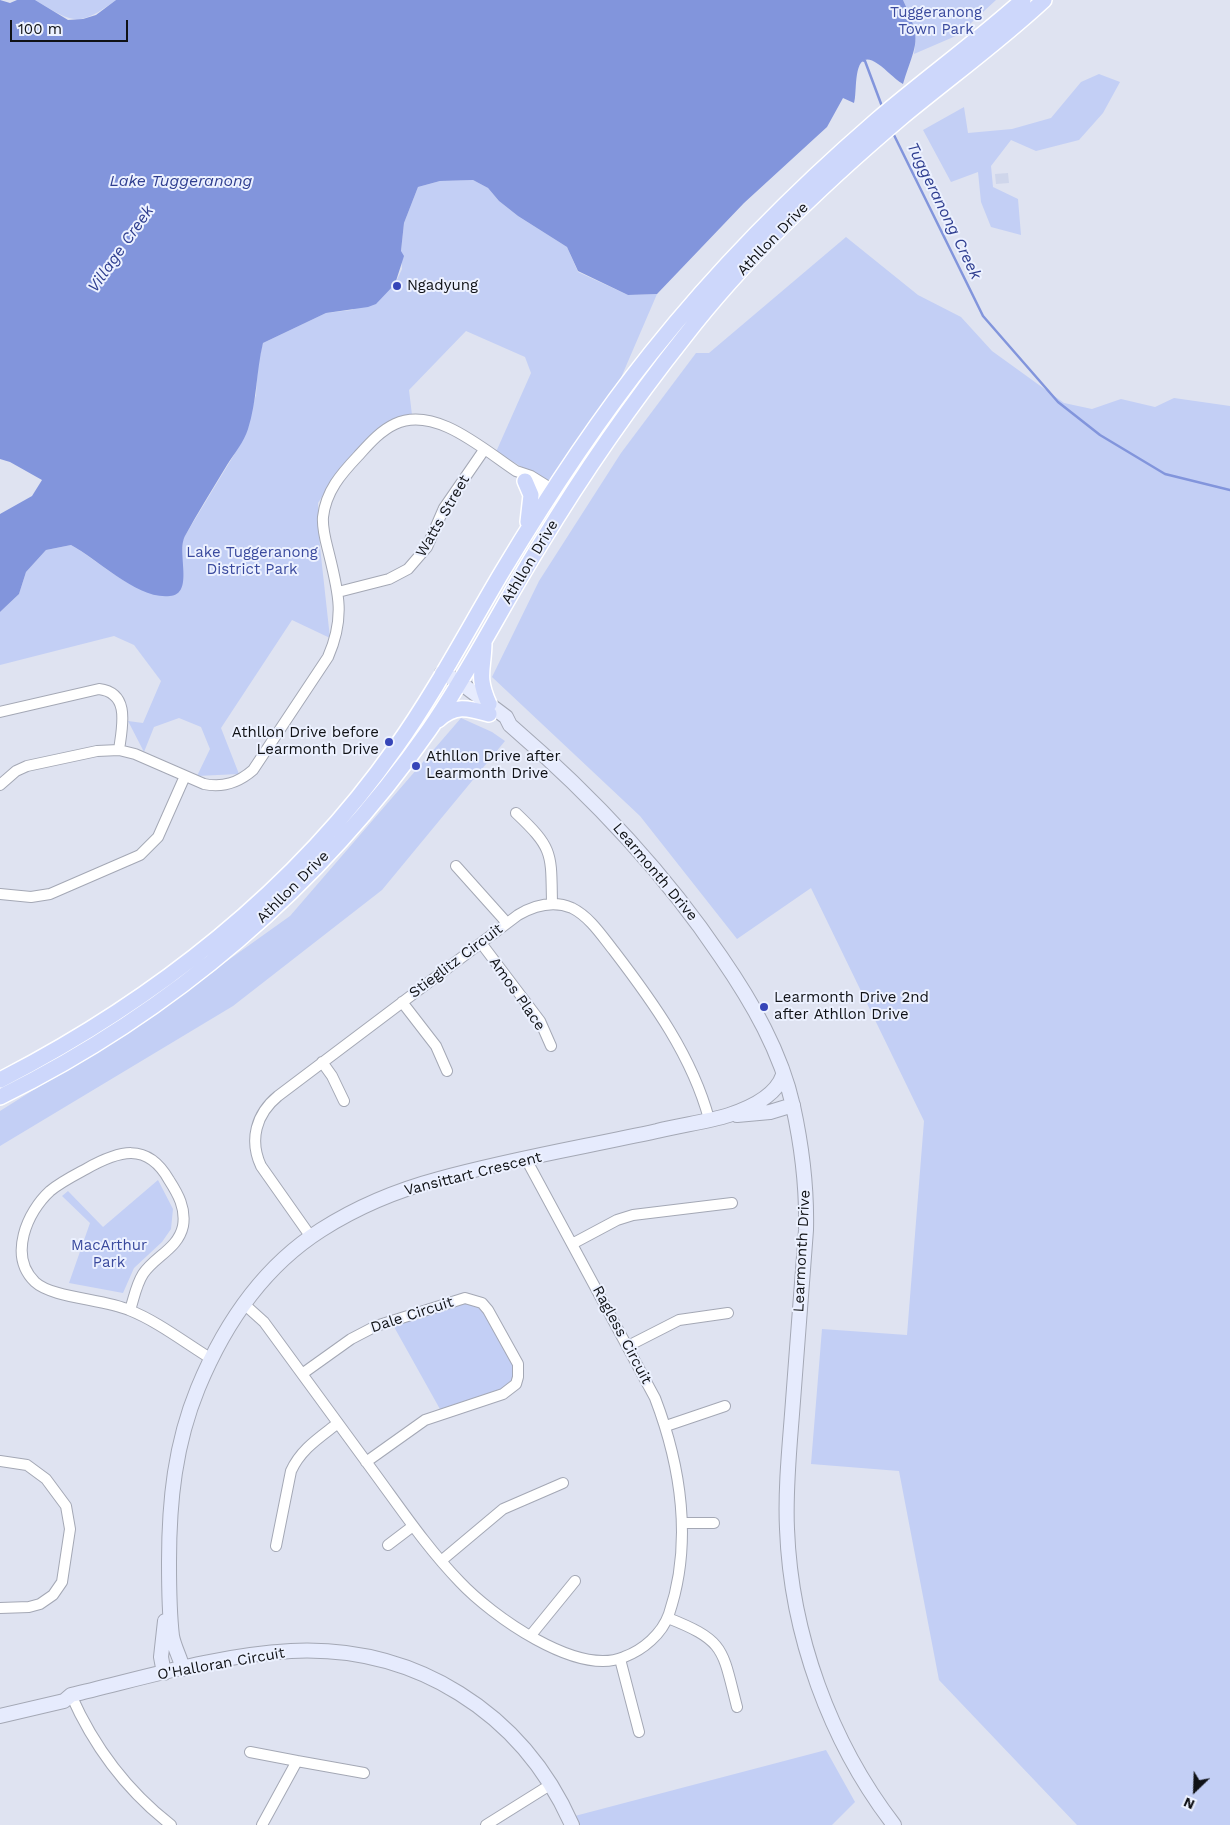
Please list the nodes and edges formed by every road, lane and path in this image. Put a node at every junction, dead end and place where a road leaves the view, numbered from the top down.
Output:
1 (1023, 0) edge
2 (1044, 0) edge
3 (882, 125) junction
4 (484, 450) junction
5 (521, 476) junction
6 (551, 493) junction
7 (566, 503) junction
8 (524, 536) junction
9 (338, 592) junction
10 (484, 639) junction
11 (442, 673) junction
12 (456, 685) junction
13 (489, 709) junction
14 (0, 712) edge
15 (432, 725) junction
16 (119, 750) junction
17 (185, 776) junction
18 (0, 785) edge
19 (516, 813) dead end
20 (456, 866) dead end
21 (0, 894) edge
22 (552, 904) junction
23 (507, 923) junction
24 (481, 942) junction
25 (402, 1002) junction
26 (551, 1046) dead end
27 (322, 1062) junction
28 (447, 1071) dead end
29 (783, 1075) junction
30 (2, 1086) edge
31 (344, 1102) dead end
32 (793, 1105) junction
33 (770, 1112) junction
34 (728, 1115) junction
35 (709, 1119) junction
36 (797, 1128) junction
37 (526, 1159) junction
38 (732, 1203) dead end
39 (311, 1237) junction
40 (572, 1244) junction
41 (244, 1304) junction
42 (130, 1310) junction
43 (728, 1313) dead end
44 (628, 1346) junction
45 (210, 1358) junction
46 (302, 1374) junction
47 (725, 1406) dead end
48 (338, 1423) junction
49 (666, 1426) junction
50 (0, 1461) edge
51 (366, 1462) junction
52 (563, 1484) dead end
53 (682, 1523) junction
54 (714, 1523) dead end
55 (414, 1526) junction
56 (388, 1545) dead end
57 (276, 1546) dead end
58 (441, 1561) junction
59 (575, 1580) dead end
60 (0, 1608) edge
61 (169, 1609) junction
62 (668, 1618) junction
63 (531, 1635) junction
64 (620, 1659) junction
65 (183, 1669) junction
66 (164, 1673) junction
67 (71, 1695) junction
68 (0, 1706) edge
69 (737, 1706) dead end
70 (0, 1716) edge
71 (639, 1732) dead end
72 (250, 1752) dead end
73 (297, 1761) junction
74 (364, 1774) dead end
75 (550, 1785) junction
76 (171, 1825) edge
77 (262, 1825) edge
78 (486, 1825) edge
79 (572, 1825) edge
80 (894, 1825) edge

1 - 3 main road, Athllon Drive
2 - 3 main road, Athllon Drive
3 - 6 main road, Athllon Drive
3 - 7 main road, Athllon Drive
4 - 5 street
4 - 9 street, Watts Street
4 - 9 street
5 - 6 street
5 - 8 main road
6 - 7 street
6 - 8 main road, Athllon Drive
7 - 10 main road, Athllon Drive
8 - 11 main road, Athllon Drive
9 - 17 street
10 - 12 main road, Athllon Drive
10 - 13 main road
11 - 12 street, Learmonth Drive
11 - 30 main road, Athllon Drive
12 - 13 street, Learmonth Drive
12 - 15 main road, Athllon Drive
13 - 15 main road
13 - 29 street, Learmonth Drive
14 - 16 street
15 - 30 main road, Athllon Drive
16 - 17 street
16 - 18 street
17 - 21 street
19 - 22 street
20 - 23 street
22 - 23 street, Stieglitz Circuit
22 - 35 street, Stieglitz Circuit
23 - 24 street, Stieglitz Circuit
24 - 25 street, Stieglitz Circuit
24 - 26 street, Amos Place
25 - 27 street, Stieglitz Circuit
25 - 28 street
27 - 31 street
27 - 39 street, Stieglitz Circuit
29 - 32 street, Learmonth Drive
29 - 34 street, Vansittart Crescent
32 - 33 street, Vansittart Crescent
32 - 36 street, Learmonth Drive
33 - 34 street, Vansittart Crescent
33 - 36 street
34 - 35 street, Vansittart Crescent
35 - 37 street, Vansittart Crescent
36 - 80 street, Learmonth Drive
37 - 39 street, Vansittart Crescent
37 - 40 street, Ragless Circuit
38 - 40 street
39 - 41 street, Vansittart Crescent
40 - 44 street, Ragless Circuit
41 - 45 street, Vansittart Crescent
41 - 46 street, Ragless Circuit
42 - 42 street
42 - 45 street
43 - 44 street
44 - 49 street, Ragless Circuit
45 - 61 street, Vansittart Crescent
46 - 48 street, Ragless Circuit
46 - 51 street, Dale Circuit
47 - 49 street
48 - 51 street, Ragless Circuit
48 - 57 street
49 - 53 street, Ragless Circuit
50 - 60 street
51 - 55 street, Ragless Circuit
52 - 58 street
53 - 54 street
53 - 62 street, Ragless Circuit
55 - 56 street
55 - 58 street, Ragless Circuit
58 - 63 street, Ragless Circuit
59 - 63 street
61 - 65 street, Vansittart Crescent
61 - 66 street, Vansittart Crescent
62 - 64 street, Ragless Circuit
62 - 69 street
63 - 64 street, Ragless Circuit
64 - 71 street
65 - 66 street, O'Halloran Circuit
65 - 75 street, O'Halloran Circuit
66 - 67 street, O'Halloran Circuit
67 - 68 street, O'Halloran Circuit
67 - 70 street, O'Halloran Circuit
67 - 76 street
72 - 73 street
73 - 74 street
73 - 77 street
75 - 78 street
75 - 79 street, O'Halloran Circuit

